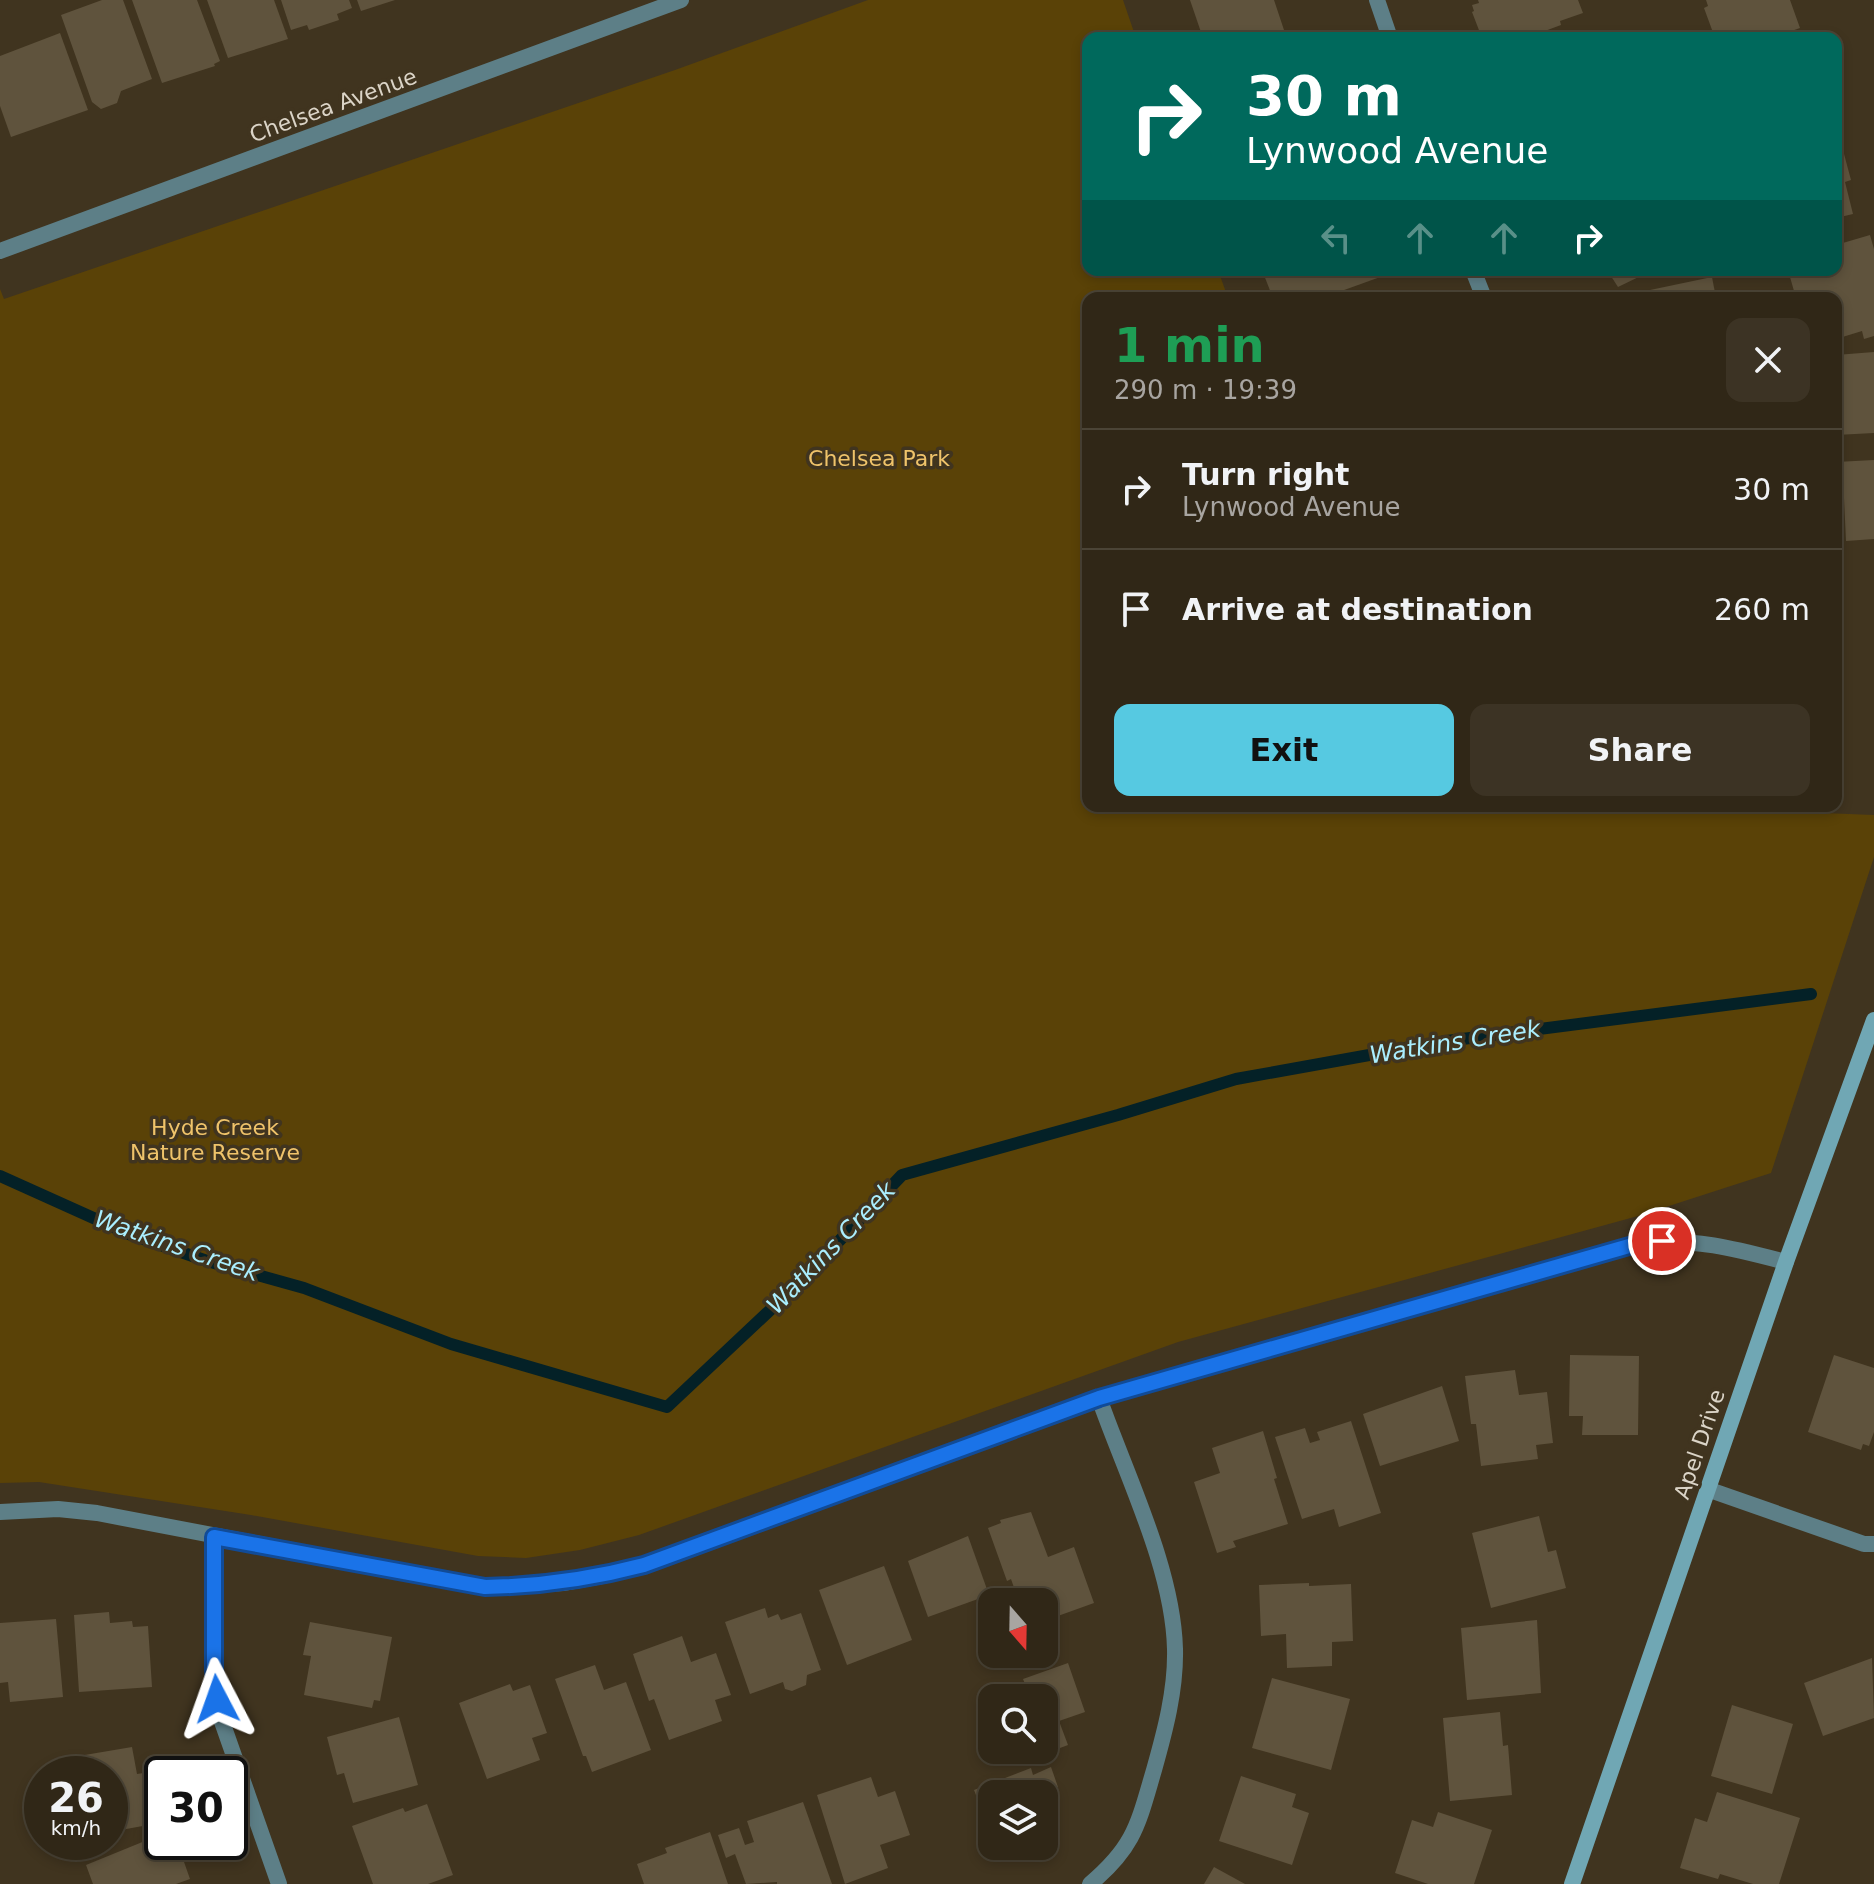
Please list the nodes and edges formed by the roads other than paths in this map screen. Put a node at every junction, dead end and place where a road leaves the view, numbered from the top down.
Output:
1 (681, 0) edge
2 (1377, 0) edge
3 (1388, 32) edge
4 (0, 251) edge
5 (1874, 1020) edge
6 (1786, 1262) junction
7 (1099, 1398) junction
8 (1707, 1489) junction
9 (0, 1512) edge
10 (214, 1537) junction
11 (1874, 1544) edge
12 (279, 1884) edge
13 (1090, 1884) edge
14 (1572, 1884) edge

1 - 4 street, Chelsea Avenue
2 - 3 street
5 - 6 street, Apel Drive
6 - 7 street
6 - 8 street, Apel Drive
7 - 10 street
7 - 13 street
8 - 11 street
8 - 14 street, Apel Drive
9 - 10 street
10 - 12 street

